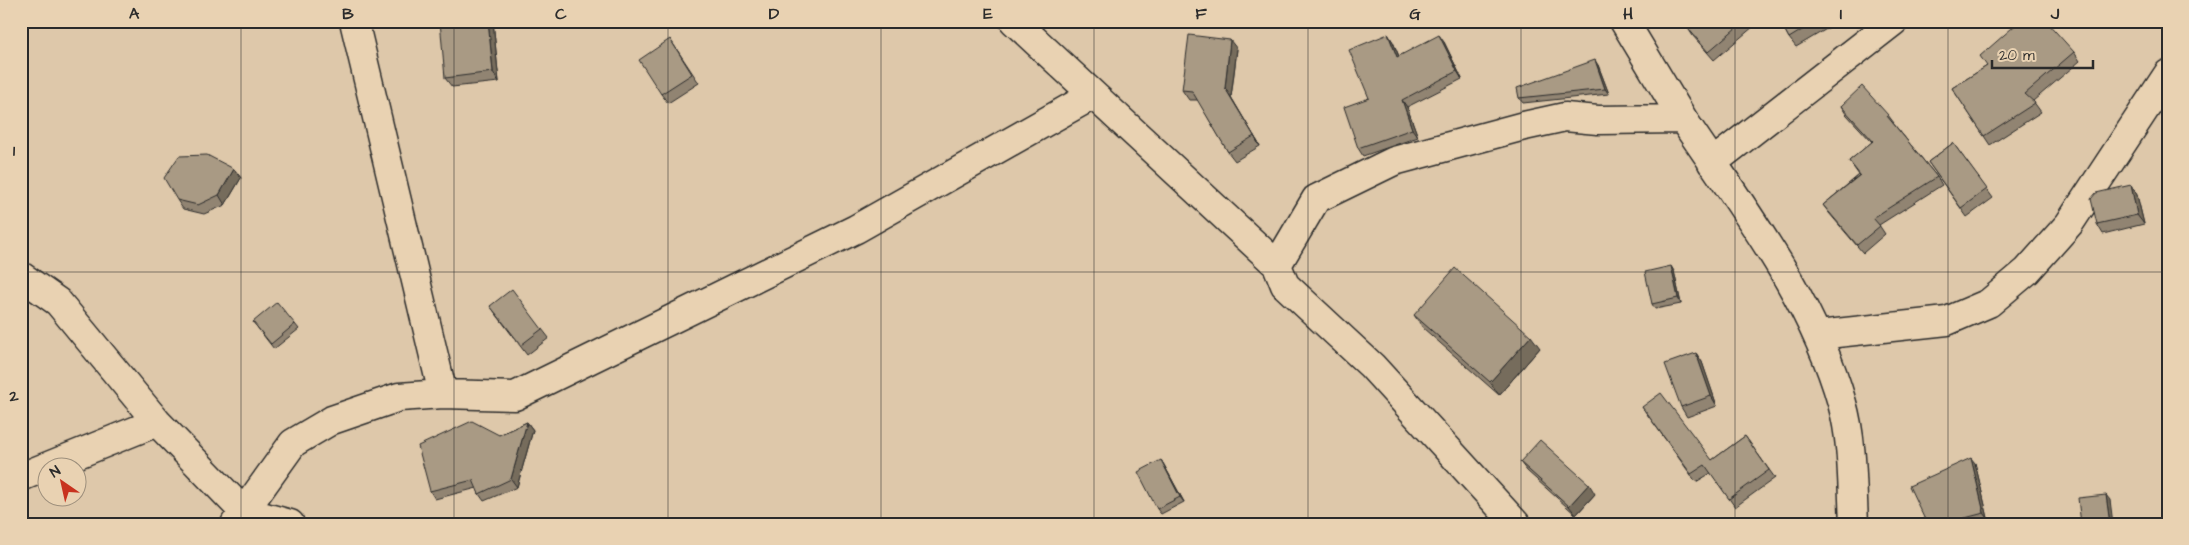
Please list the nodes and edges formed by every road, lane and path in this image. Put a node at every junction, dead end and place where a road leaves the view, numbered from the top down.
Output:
1 (354, 21) edge
2 (1014, 21) edge
3 (1624, 21) edge
4 (1894, 21) edge
5 (2168, 74) edge
6 (1093, 95) junction
7 (1683, 119) junction
8 (1712, 163) junction
9 (1277, 265) junction
10 (21, 276) edge
11 (1818, 335) junction
12 (443, 394) junction
13 (157, 422) junction
14 (21, 477) edge
15 (239, 518) edge
16 (290, 524) edge
17 (1516, 524) edge
18 (1854, 524) edge

1 - 12 street
2 - 6 street
3 - 7 street
4 - 8 street
5 - 11 street
6 - 9 street
6 - 12 street
7 - 8 street
7 - 9 street
8 - 11 street
9 - 17 street
10 - 13 street
11 - 18 street
12 - 15 street
13 - 14 street
13 - 15 street
15 - 16 street

